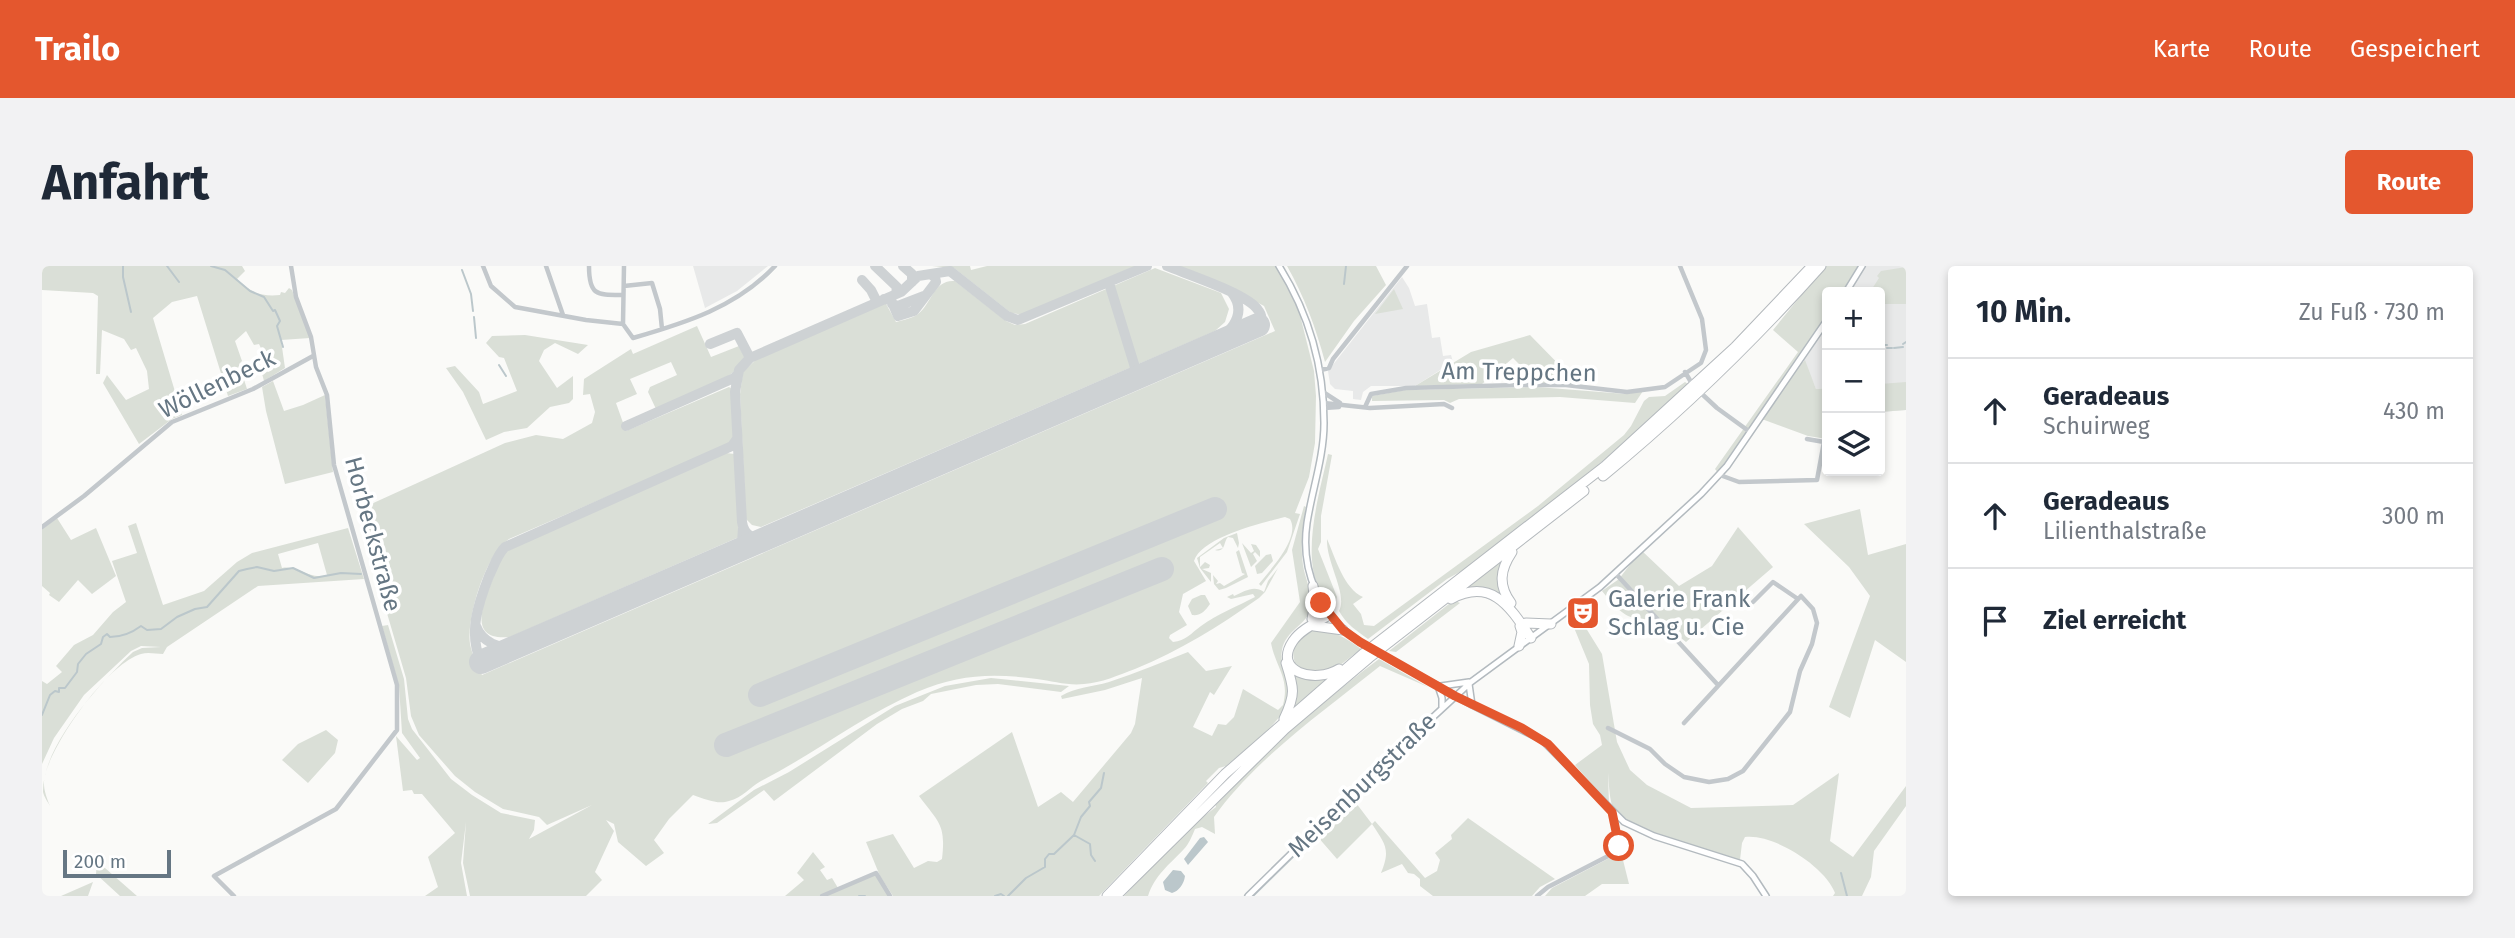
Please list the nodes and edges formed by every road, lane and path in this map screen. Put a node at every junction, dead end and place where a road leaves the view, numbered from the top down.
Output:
1 (291, 266) edge
2 (483, 266) edge
3 (546, 266) edge
4 (589, 266) edge
5 (624, 266) edge
6 (775, 266) edge
7 (1279, 266) edge
8 (1407, 266) edge
9 (1680, 266) edge
10 (1812, 266) edge
11 (1821, 266) edge
12 (1862, 266) edge
13 (624, 286) junction
14 (1849, 287) edge
15 (623, 295) junction
16 (563, 315) junction
17 (623, 324) junction
18 (1822, 327) edge
19 (662, 329) junction
20 (313, 356) junction
21 (1321, 370) junction
22 (1685, 372) junction
23 (1691, 382) dead end
24 (1323, 392) junction
25 (1702, 394) dead end
26 (1324, 405) junction
27 (1344, 406) junction
28 (1365, 407) junction
29 (1335, 408) junction
30 (1452, 408) dead end
31 (1324, 423) junction
32 (1750, 432) junction
33 (1807, 439) dead end
34 (1822, 441) edge
35 (1822, 459) edge
36 (1720, 475) junction
37 (42, 527) edge
38 (1516, 545) junction
39 (1616, 574) junction
40 (1313, 586) junction
41 (1800, 598) junction
42 (1753, 602) dead end
43 (1327, 612) junction
44 (1429, 612) junction
45 (1312, 622) junction
46 (1523, 624) junction
47 (1551, 624) junction
48 (1343, 630) junction
49 (1532, 637) junction
50 (1519, 646) junction
51 (1364, 653) junction
52 (1470, 683) junction
53 (1718, 685) junction
54 (1438, 686) junction
55 (1455, 696) junction
56 (1472, 705) junction
57 (1442, 708) junction
58 (1684, 723) dead end
59 (1281, 724) junction
60 (1608, 728) dead end
61 (1612, 812) junction
62 (234, 896) edge
63 (822, 896) edge
64 (890, 896) edge
65 (1107, 896) edge
66 (1116, 896) edge
67 (1248, 896) edge
68 (1537, 896) edge
69 (1766, 896) edge

1 - 20 street, Horbeckstraße
2 - 16 street
3 - 16 street
4 - 15 street
5 - 13 street
6 - 19 street
7 - 21 main road
8 - 21 street
9 - 22 street
10 - 51 highway
11 - 38 highway
12 - 14 main road
13 - 15 street
13 - 19 street
15 - 17 street
16 - 17 street
17 - 19 street
18 - 32 main road, Meisenburgstraße
20 - 37 street, Wöllenbeck
20 - 62 street, Horbeckstraße
21 - 24 main road
22 - 23 street
22 - 28 street, Am Treppchen
24 - 26 main road
24 - 27 street
25 - 32 street
26 - 27 street
26 - 29 street
26 - 31 main road
27 - 28 street
27 - 29 street
28 - 30 street
29 - 31 street
31 - 40 main road
32 - 36 main road, Meisenburgstraße
33 - 34 street
35 - 36 street
36 - 39 main road, Meisenburgstraße
38 - 44 highway
38 - 46 highway
39 - 47 main road, Meisenburgstraße
39 - 53 street
40 - 43 main road
40 - 45 highway
41 - 42 street
41 - 53 street
41 - 60 street
43 - 45 highway
43 - 48 main road
44 - 46 highway
44 - 66 highway
45 - 48 highway
45 - 51 highway
45 - 59 highway
46 - 47 highway
46 - 49 highway
46 - 50 highway
47 - 49 main road, Meisenburgstraße
48 - 54 main road, bridge
49 - 50 main road, Meisenburgstraße
50 - 52 main road, Meisenburgstraße
51 - 59 highway
52 - 54 main road
52 - 55 main road, Meisenburgstraße
52 - 56 main road
53 - 58 street
54 - 55 main road
54 - 57 main road
55 - 56 main road
55 - 57 main road, Meisenburgstraße
56 - 61 main road
57 - 67 main road, Meisenburgstraße
59 - 65 highway
61 - 68 street
61 - 69 main road
63 - 64 street

